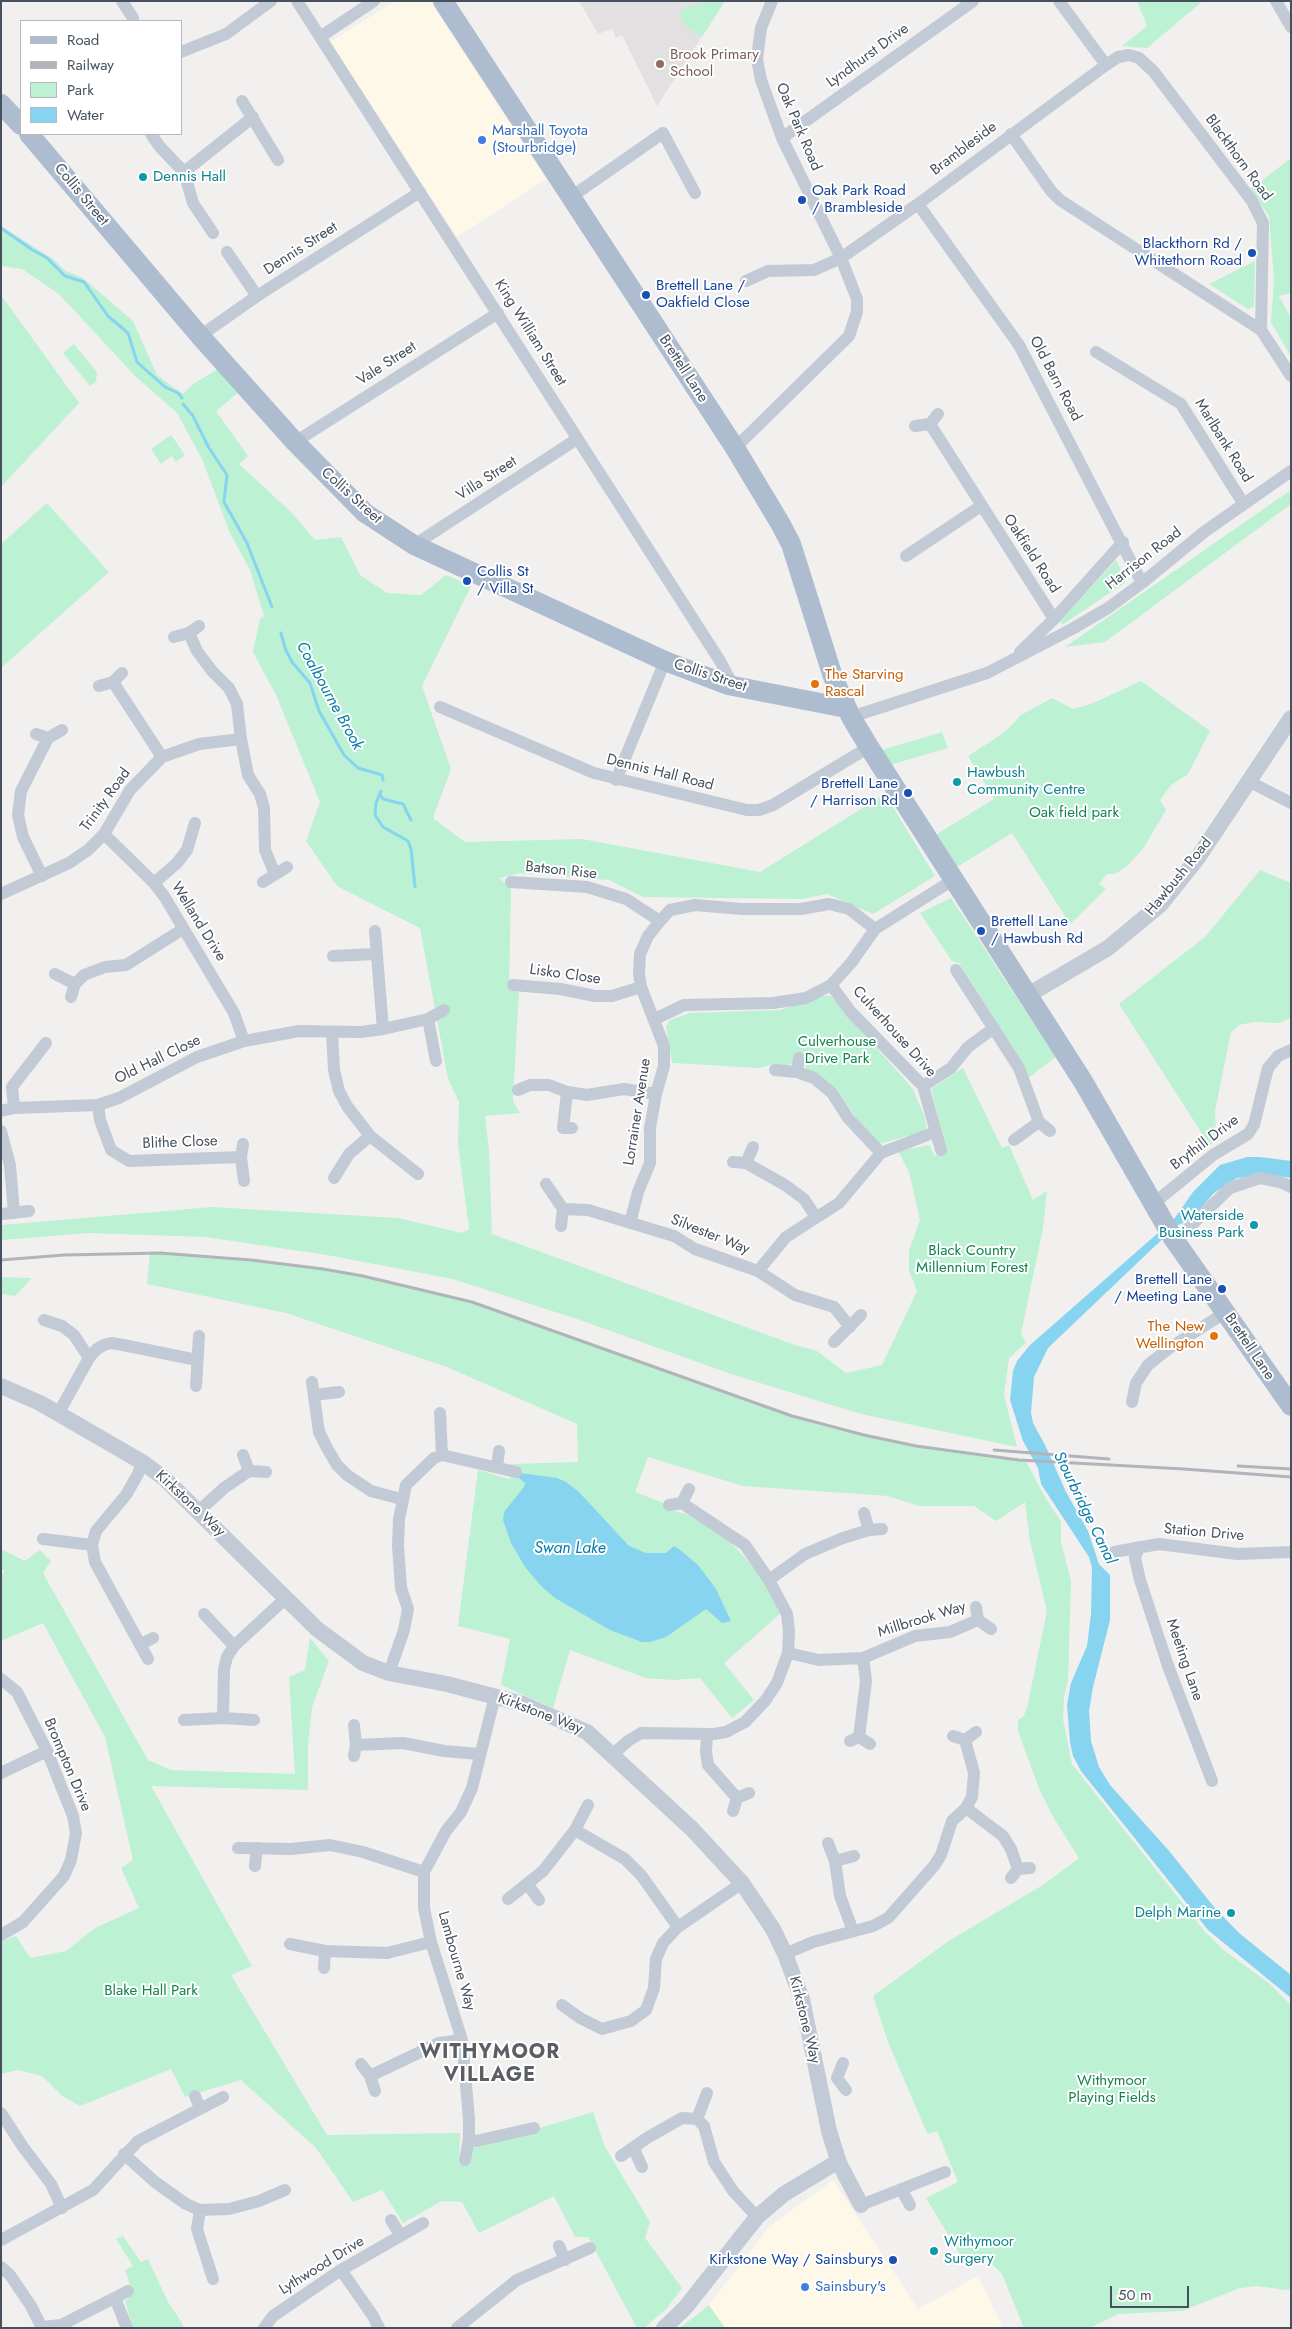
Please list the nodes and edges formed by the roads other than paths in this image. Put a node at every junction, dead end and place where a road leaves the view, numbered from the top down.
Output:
1 (122, 1) edge
2 (272, 1) edge
3 (297, 1) edge
4 (374, 1) edge
5 (444, 1) edge
6 (772, 1) edge
7 (973, 1) edge
8 (1059, 1) edge
9 (1276, 1) edge
10 (133, 20) edge
11 (1291, 27) edge
12 (320, 37) junction
13 (182, 52) edge
14 (1106, 65) junction
15 (242, 101) dead end
16 (1, 104) edge
17 (253, 117) junction
18 (20, 124) edge
19 (1011, 134) junction
20 (30, 135) edge
21 (152, 135) edge
22 (782, 138) junction
23 (278, 160) dead end
24 (184, 172) junction
25 (420, 192) junction
26 (695, 193) dead end
27 (572, 198) junction
28 (918, 204) junction
29 (213, 233) dead end
30 (227, 252) dead end
31 (841, 258) junction
32 (746, 280) dead end
33 (257, 296) junction
34 (498, 313) junction
35 (1261, 330) junction
36 (200, 336) junction
37 (1096, 352) dead end
38 (1291, 376) edge
39 (915, 426) dead end
40 (577, 440) junction
41 (295, 442) junction
42 (735, 448) junction
43 (1291, 471) edge
44 (1242, 503) junction
45 (981, 506) junction
46 (1123, 542) junction
47 (414, 545) junction
48 (906, 556) dead end
49 (1142, 583) junction
50 (1054, 619) junction
51 (174, 637) dead end
52 (665, 661) junction
53 (1012, 661) junction
54 (122, 673) dead end
55 (113, 682) junction
56 (728, 685) junction
57 (99, 686) dead end
58 (440, 707) dead end
59 (848, 712) junction
60 (1291, 718) edge
61 (62, 730) dead end
62 (241, 739) junction
63 (869, 748) junction
64 (162, 757) junction
65 (616, 780) junction
66 (1250, 782) junction
67 (1291, 803) edge
68 (195, 823) dead end
69 (104, 834) junction
70 (287, 867) dead end
71 (276, 874) junction
72 (42, 876) junction
73 (953, 880) junction
74 (263, 882) dead end
75 (511, 882) dead end
76 (154, 883) junction
77 (1, 894) edge
78 (660, 921) junction
79 (183, 929) junction
80 (875, 929) junction
81 (375, 931) dead end
82 (376, 954) junction
83 (333, 956) dead end
84 (956, 970) dead end
85 (55, 974) dead end
86 (76, 984) junction
87 (513, 985) dead end
88 (831, 985) junction
89 (641, 987) junction
90 (1028, 995) junction
91 (71, 998) dead end
92 (444, 1010) dead end
93 (428, 1019) junction
94 (655, 1019) junction
95 (994, 1028) junction
96 (383, 1029) junction
97 (332, 1032) junction
98 (244, 1041) junction
99 (46, 1043) dead end
100 (1291, 1050) edge
101 (799, 1058) dead end
102 (436, 1061) dead end
103 (775, 1070) dead end
104 (796, 1072) junction
105 (923, 1086) junction
106 (518, 1090) dead end
107 (567, 1092) junction
108 (656, 1094) junction
109 (98, 1105) junction
110 (8, 1110) edge
111 (1039, 1122) junction
112 (572, 1128) dead end
113 (1, 1131) edge
114 (1050, 1131) dead end
115 (935, 1132) junction
116 (370, 1136) junction
117 (1014, 1140) dead end
118 (243, 1144) dead end
119 (753, 1147) dead end
120 (941, 1150) dead end
121 (881, 1153) junction
122 (241, 1157) junction
123 (733, 1162) dead end
124 (746, 1163) junction
125 (418, 1174) dead end
126 (334, 1178) dead end
127 (244, 1182) dead end
128 (546, 1184) dead end
129 (1291, 1187) edge
130 (1153, 1204) junction
131 (563, 1208) junction
132 (30, 1211) dead end
133 (8, 1213) edge
134 (816, 1217) junction
135 (630, 1223) junction
136 (562, 1226) dead end
137 (1171, 1234) junction
138 (758, 1271) junction
139 (1226, 1312) junction
140 (861, 1315) dead end
141 (44, 1320) dead end
142 (850, 1327) junction
143 (199, 1336) dead end
144 (834, 1342) dead end
145 (89, 1358) junction
146 (198, 1360) junction
147 (312, 1382) dead end
148 (1, 1386) edge
149 (196, 1386) dead end
150 (339, 1392) dead end
151 (314, 1395) junction
152 (1132, 1402) dead end
153 (1291, 1406) edge
154 (58, 1414) junction
155 (440, 1414) dead end
156 (499, 1451) dead end
157 (243, 1455) dead end
158 (442, 1455) junction
159 (142, 1462) junction
160 (497, 1466) junction
161 (248, 1471) junction
162 (266, 1472) dead end
163 (516, 1472) dead end
164 (689, 1489) dead end
165 (401, 1499) junction
166 (682, 1503) junction
167 (668, 1505) dead end
168 (199, 1512) junction
169 (864, 1513) dead end
170 (882, 1529) dead end
171 (869, 1530) junction
172 (43, 1539) dead end
173 (92, 1545) junction
174 (1138, 1547) junction
175 (1114, 1552) dead end
176 (1291, 1552) edge
177 (769, 1580) junction
178 (286, 1598) junction
179 (204, 1614) dead end
180 (991, 1629) dead end
181 (153, 1638) dead end
182 (141, 1644) junction
183 (234, 1646) junction
184 (788, 1653) junction
185 (864, 1658) junction
186 (148, 1659) dead end
187 (389, 1673) junction
188 (1, 1679) edge
189 (495, 1696) junction
190 (223, 1718) junction
191 (184, 1720) dead end
192 (254, 1720) dead end
193 (354, 1725) dead end
194 (707, 1735) junction
195 (965, 1736) dead end
196 (860, 1741) dead end
197 (47, 1751) junction
198 (479, 1754) junction
199 (613, 1754) junction
200 (1, 1773) edge
201 (1212, 1781) dead end
202 (588, 1806) dead end
203 (966, 1808) junction
204 (733, 1811) dead end
205 (575, 1830) junction
206 (828, 1843) dead end
207 (238, 1848) dead end
208 (258, 1848) junction
209 (854, 1856) dead end
210 (835, 1861) junction
211 (255, 1866) dead end
212 (424, 1872) junction
213 (1019, 1872) dead end
214 (742, 1884) junction
215 (528, 1885) junction
216 (508, 1899) dead end
217 (539, 1900) dead end
218 (678, 1927) junction
219 (853, 1931) junction
220 (1, 1935) edge
221 (432, 1942) junction
222 (290, 1944) dead end
223 (325, 1951) junction
224 (785, 1954) junction
225 (324, 1968) dead end
226 (562, 2005) dead end
227 (602, 2029) junction
228 (462, 2040) junction
229 (602, 2042) dead end
230 (843, 2063) dead end
231 (361, 2064) dead end
232 (370, 2076) junction
233 (838, 2078) junction
234 (818, 2081) junction
235 (846, 2090) dead end
236 (375, 2091) dead end
237 (707, 2093) dead end
238 (223, 2097) dead end
239 (1, 2113) edge
240 (697, 2119) junction
241 (534, 2128) dead end
242 (469, 2139) junction
243 (634, 2149) junction
244 (124, 2154) junction
245 (621, 2156) dead end
246 (465, 2160) dead end
247 (839, 2163) junction
248 (642, 2167) dead end
249 (946, 2172) dead end
250 (900, 2189) junction
251 (285, 2190) dead end
252 (861, 2204) joint
253 (910, 2205) dead end
254 (62, 2208) junction
255 (200, 2210) junction
256 (757, 2217) junction
257 (391, 2220) dead end
258 (423, 2223) dead end
259 (401, 2236) junction
260 (1, 2240) edge
261 (559, 2246) dead end
262 (590, 2248) dead end
263 (565, 2260) junction
264 (1, 2268) edge
265 (341, 2270) junction
266 (213, 2279) dead end
267 (128, 2291) dead end
268 (115, 2298) junction
269 (42, 2328) edge
270 (127, 2328) edge
271 (264, 2328) edge
272 (379, 2328) edge
273 (457, 2328) edge
274 (664, 2328) edge

1 - 10 street
2 - 13 street
3 - 12 street, King William Street
4 - 12 street
5 - 27 main road, Brettell Lane
6 - 22 street, Oak Park Road
7 - 22 street, Lyndhurst Drive
8 - 14 street
9 - 11 street
12 - 25 street, King William Street
14 - 19 street, Brambleside
14 - 35 street, Blackthorn Road
15 - 17 street
16 - 18 main road
17 - 23 street
17 - 24 street
19 - 28 street, Brambleside
19 - 35 street
20 - 36 main road, Collis Street
21 - 24 street
22 - 31 street, Oak Park Road
24 - 29 street
25 - 33 street, Dennis Street
25 - 34 street, King William Street
26 - 27 street
27 - 42 main road, Brettell Lane
28 - 31 street, Brambleside
28 - 46 street, Old Barn Road
30 - 33 street
31 - 32 street, Brambleside
31 - 42 street, Oak Park Road
33 - 36 street, Dennis Street
34 - 40 street, King William Street
34 - 41 street, Vale Street
35 - 38 street
36 - 41 main road, Collis Street
37 - 44 street, Marlbank Road
39 - 45 street, Oakfield Road
40 - 47 street, Villa Street
40 - 56 street, King William Street
41 - 47 main road, Collis Street
42 - 59 main road, Brettell Lane
43 - 44 street, Harrison Road
44 - 49 street, Harrison Road
45 - 48 street
45 - 50 street, Oakfield Road
46 - 49 street, Old Barn Road
46 - 50 street, Harrison Road
47 - 52 main road, Collis Street
49 - 53 street, Harrison Road
50 - 53 street, Harrison Road
51 - 62 street
52 - 56 main road, Collis Street
52 - 65 street
53 - 59 street, Harrison Road
54 - 55 street
55 - 57 street
55 - 64 street
56 - 59 main road, Collis Street
58 - 65 street, Dennis Hall Road
59 - 63 main road, Brettell Lane
60 - 66 street, Hawbush Road
61 - 72 street
62 - 64 street, Trinity Road
62 - 71 street
63 - 65 street, Dennis Hall Road
63 - 73 main road, Brettell Lane
64 - 69 street, Trinity Road
66 - 67 street
66 - 90 street, Hawbush Road
68 - 76 street
69 - 72 street, Trinity Road
69 - 76 street, Welland Drive
70 - 71 street
71 - 74 street
72 - 77 street, Trinity Road
73 - 80 street
73 - 90 main road, Brettell Lane
75 - 78 street, Batson Rise
76 - 79 street, Welland Drive
78 - 80 street, Lorrainer Avenue
78 - 89 street, Lorrainer Avenue
79 - 86 street
79 - 98 street, Welland Drive
80 - 88 street
81 - 82 street
82 - 83 street
82 - 96 street
84 - 95 street
85 - 86 street
86 - 91 street
87 - 89 street, Lisko Close
88 - 94 street
88 - 105 street, Culverhouse Drive
89 - 94 street, Lorrainer Avenue
90 - 130 main road, Brettell Lane
92 - 93 street, Old Hall Close
93 - 96 street, Old Hall Close
93 - 102 street
94 - 108 street, Lorrainer Avenue
95 - 105 street
95 - 111 street
96 - 97 street, Old Hall Close
97 - 98 street, Old Hall Close
97 - 116 street
98 - 109 street, Old Hall Close
99 - 110 street
100 - 130 street, Brythill Drive
101 - 104 street
103 - 104 street
104 - 121 street
105 - 115 street, Culverhouse Drive
106 - 107 street
107 - 108 street
107 - 112 street
108 - 135 street, Lorrainer Avenue
109 - 110 street, Old Hall Close
109 - 122 street, Blithe Close
111 - 114 street
111 - 117 street
113 - 133 street
115 - 120 street, Culverhouse Drive
115 - 121 street
116 - 125 street
116 - 126 street
118 - 122 street
119 - 124 street
121 - 134 street
122 - 127 street
123 - 124 street
124 - 134 street
128 - 131 street
129 - 137 street
130 - 137 main road, Brettell Lane
131 - 135 street, Silvester Way
131 - 136 street
132 - 133 street
134 - 138 street
135 - 138 street, Silvester Way
137 - 139 main road, Brettell Lane
138 - 142 street, Silvester Way
139 - 152 street
139 - 153 main road, Brettell Lane
140 - 142 street
141 - 145 street
142 - 144 street
143 - 146 street
145 - 146 street
145 - 154 street
146 - 149 street
147 - 151 street
148 - 154 street, Kirkstone Way
150 - 151 street
151 - 165 street
154 - 159 street, Kirkstone Way
155 - 158 street
156 - 160 street
157 - 161 street
158 - 160 street
158 - 165 street
159 - 168 street, Kirkstone Way
159 - 173 street
160 - 163 street
161 - 162 street
161 - 168 street
164 - 166 street
165 - 187 street
166 - 167 street
166 - 177 street
168 - 178 street, Kirkstone Way
169 - 171 street
170 - 171 street
171 - 177 street
172 - 173 street
173 - 182 street
174 - 175 street, Station Drive
174 - 176 street, Station Drive
174 - 201 street, Meeting Lane
177 - 184 street
178 - 183 street
178 - 187 street, Kirkstone Way
179 - 183 street
180 - 185 street, Millbrook Way
181 - 182 street
182 - 186 street
183 - 190 street
184 - 185 street, Millbrook Way
184 - 194 street
185 - 196 street
187 - 189 street, Kirkstone Way
188 - 197 street, Brompton Drive
189 - 198 street, Lambourne Way
189 - 199 street, Kirkstone Way
190 - 191 street
190 - 192 street
193 - 198 street
194 - 199 street
194 - 204 street
195 - 203 street
197 - 200 street
197 - 220 street, Brompton Drive
198 - 212 street, Lambourne Way
199 - 214 street, Kirkstone Way
202 - 205 street
203 - 213 street
203 - 219 street
205 - 215 street
205 - 218 street
206 - 210 street
207 - 208 street
208 - 211 street
208 - 212 street
209 - 210 street
210 - 219 street
212 - 221 street, Lambourne Way
214 - 218 street
214 - 224 street, Kirkstone Way
215 - 216 street
215 - 217 street
218 - 227 street
219 - 224 street
221 - 223 street
221 - 228 street, Lambourne Way
222 - 223 street
223 - 225 street
224 - 234 street, Kirkstone Way
226 - 227 street
227 - 229 street
228 - 232 street
228 - 242 street, Lambourne Way
230 - 233 street
231 - 232 street
232 - 236 street
233 - 234 street
233 - 235 street
234 - 247 street, Kirkstone Way
237 - 240 street
238 - 244 street
239 - 254 street
240 - 243 street
240 - 256 street
241 - 242 street
242 - 246 street, Lambourne Way
243 - 245 street
243 - 248 street
244 - 254 street
244 - 255 street
247 - 252 street, Kirkstone Way
247 - 256 street
249 - 250 street
250 - 252 street
250 - 253 street
251 - 255 street
254 - 260 street
255 - 266 street
256 - 274 street
257 - 259 street
258 - 259 street, Lythwood Drive
259 - 265 street, Lythwood Drive
261 - 263 street
262 - 263 street
263 - 273 street
264 - 269 street
265 - 271 street, Lythwood Drive
265 - 272 street
267 - 268 street
268 - 269 street
268 - 270 street

